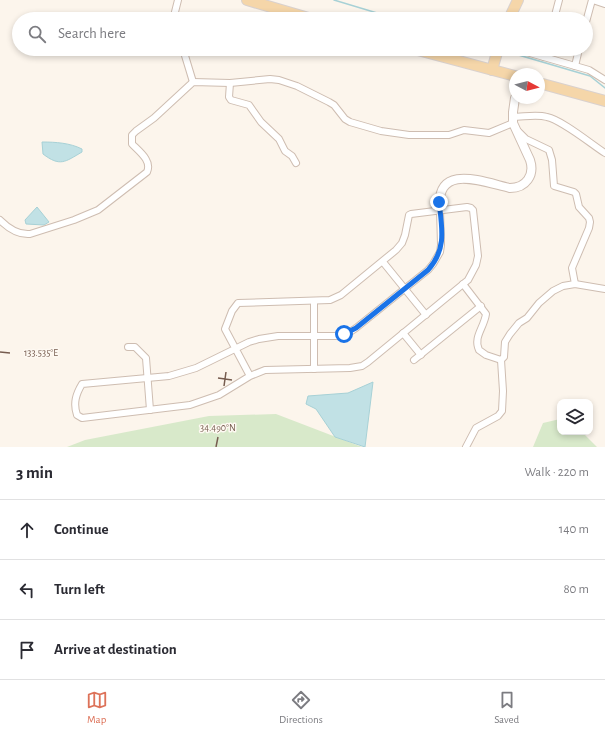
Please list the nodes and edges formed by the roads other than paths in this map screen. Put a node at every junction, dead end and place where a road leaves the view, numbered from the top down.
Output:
1 (178, 0) edge
2 (247, 0) edge
3 (518, 0) edge
4 (559, 0) edge
5 (592, 0) edge
6 (596, 0) edge
7 (605, 3) edge
8 (175, 12) edge
9 (288, 12) edge
10 (512, 12) edge
11 (556, 12) edge
12 (589, 12) edge
13 (185, 56) edge
14 (440, 56) edge
15 (496, 56) edge
16 (540, 56) edge
17 (577, 56) edge
18 (544, 57) joint
19 (575, 66) junction
20 (492, 70) junction
21 (509, 74) edge
22 (605, 78) edge
23 (193, 82) junction
24 (230, 83) junction
25 (545, 85) edge
26 (605, 102) edge
27 (515, 104) edge
28 (514, 124) junction
29 (605, 153) edge
30 (296, 163) dead end
31 (440, 210) junction
32 (0, 220) edge
33 (382, 262) junction
34 (463, 284) junction
35 (575, 284) junction
36 (404, 289) junction
37 (605, 289) edge
38 (314, 302) junction
39 (481, 306) junction
40 (426, 315) junction
41 (404, 333) junction
42 (314, 336) junction
43 (128, 347) dead end
44 (236, 349) junction
45 (421, 355) junction
46 (414, 360) dead end
47 (501, 360) junction
48 (314, 369) junction
49 (250, 376) junction
50 (148, 378) junction
51 (150, 410) junction
52 (466, 447) edge

1 - 8 street
2 - 9 main road
3 - 10 main road
4 - 11 street
5 - 12 street
6 - 7 street
13 - 23 street
14 - 20 main road
15 - 20 main road
16 - 18 street
17 - 19 street
18 - 19 street
19 - 22 street
20 - 21 main road
23 - 24 street
23 - 32 street
24 - 28 street
24 - 30 street
25 - 26 main road
27 - 28 street
28 - 29 street
28 - 31 street
28 - 35 street
31 - 33 street
31 - 34 street
31 - 36 street
33 - 36 street
33 - 38 street
34 - 39 street
34 - 40 street
35 - 37 street
35 - 47 street
36 - 40 street
36 - 42 street
38 - 42 street
38 - 44 street
39 - 45 street
39 - 47 street
40 - 41 street
41 - 45 street
41 - 48 street
42 - 44 street
42 - 48 street
43 - 50 street
44 - 49 street
44 - 50 street
45 - 46 street
47 - 52 street
48 - 49 street
49 - 51 street
50 - 51 street
50 - 51 street

